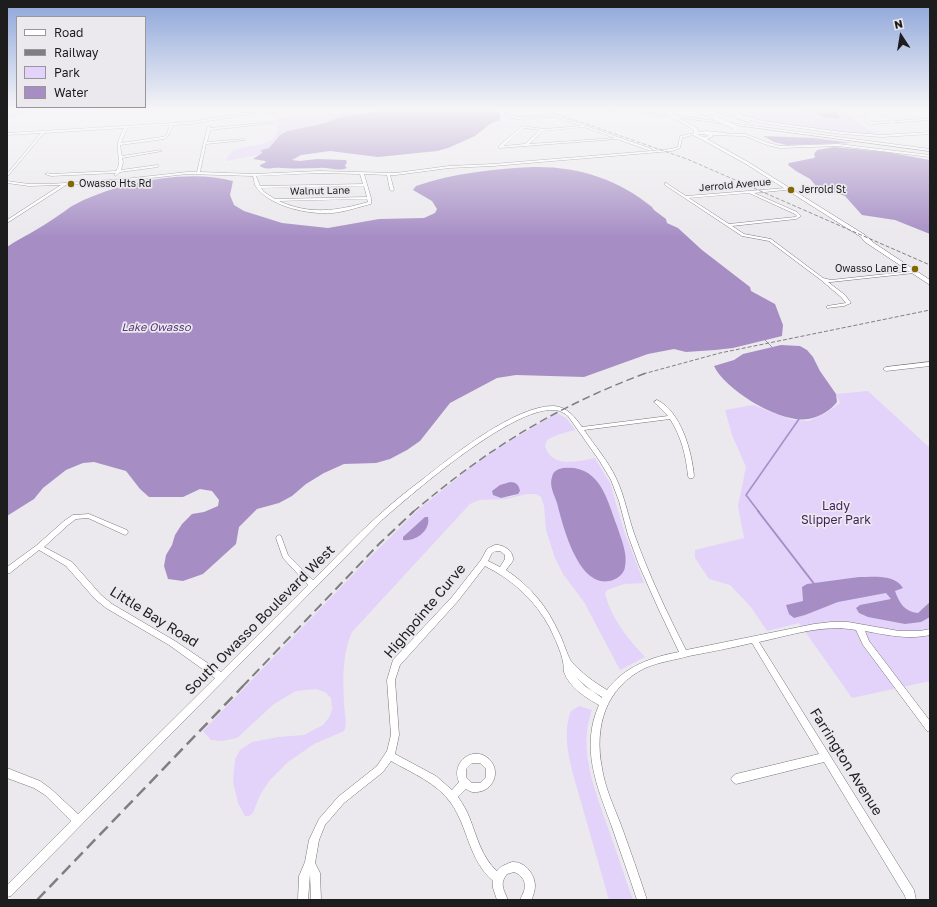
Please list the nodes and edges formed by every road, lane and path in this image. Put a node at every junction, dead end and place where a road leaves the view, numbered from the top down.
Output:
1 (26, 152) edge
2 (121, 152) edge
3 (152, 152) edge
4 (203, 152) edge
5 (638, 152) edge
6 (728, 152) edge
7 (732, 152) edge
8 (899, 152) edge
9 (930, 156) edge
10 (122, 157) junction
11 (747, 163) junction
12 (156, 166) dead end
13 (118, 172) junction
14 (198, 173) junction
15 (47, 174) dead end
16 (362, 174) junction
17 (388, 174) junction
18 (254, 175) junction
19 (7, 176) edge
20 (112, 181) junction
21 (7, 182) edge
22 (65, 184) junction
23 (666, 184) dead end
24 (365, 185) junction
25 (259, 187) junction
26 (785, 189) junction
27 (392, 190) dead end
28 (750, 192) junction
29 (686, 197) junction
30 (369, 198) junction
31 (272, 200) junction
32 (7, 222) edge
33 (728, 225) junction
34 (914, 272) junction
35 (823, 280) junction
36 (930, 282) edge
37 (829, 307) dead end
38 (930, 364) edge
39 (886, 369) dead end
40 (657, 402) dead end
41 (671, 417) junction
42 (580, 429) junction
43 (691, 476) dead end
44 (124, 532) dead end
45 (279, 538) dead end
46 (39, 547) junction
47 (484, 562) junction
48 (502, 570) junction
49 (7, 571) edge
50 (313, 585) junction
51 (859, 627) junction
52 (930, 632) edge
53 (754, 640) junction
54 (684, 654) junction
55 (221, 677) junction
56 (605, 699) junction
57 (930, 728) edge
58 (390, 756) junction
59 (826, 757) junction
60 (7, 773) edge
61 (736, 779) dead end
62 (465, 783) dead end
63 (452, 797) junction
64 (78, 821) junction
65 (310, 863) junction
66 (498, 879) junction
67 (7, 892) edge
68 (303, 900) edge
69 (316, 900) edge
70 (503, 900) edge
71 (526, 900) edge
72 (642, 900) edge
73 (911, 900) edge

1 - 19 street
2 - 10 street
3 - 10 street
4 - 14 street
5 - 17 street
6 - 11 main road
7 - 11 main road
8 - 9 street
10 - 13 street
11 - 26 main road
12 - 13 street
13 - 15 street
13 - 20 street
14 - 18 street
14 - 20 street
16 - 17 street
16 - 18 street
16 - 24 street
17 - 27 street
18 - 25 street
20 - 22 street
21 - 22 street
22 - 32 street
23 - 29 street
24 - 25 street
24 - 30 street
25 - 31 street
26 - 28 street, Jerrold Avenue
26 - 34 main road
28 - 29 street, Jerrold Avenue
28 - 33 street
29 - 33 street
30 - 31 street, Walnut Lane
30 - 31 street
33 - 35 street
34 - 35 street
34 - 36 main road
35 - 37 street
38 - 39 street
40 - 41 street
41 - 42 street
41 - 43 street
42 - 50 street, South Owasso Boulevard West
42 - 54 street
44 - 46 street
45 - 50 street
46 - 49 street
46 - 55 street, Little Bay Road
47 - 48 street, Highpointe Curve
47 - 48 street, Highpointe Curve
47 - 58 street, Highpointe Curve
48 - 56 street, Highpointe Curve
50 - 55 street, South Owasso Boulevard West
51 - 52 street
51 - 53 street
51 - 57 street
53 - 54 street
53 - 59 street, Farrington Avenue
54 - 56 street
55 - 64 street, South Owasso Boulevard West
56 - 72 street
58 - 63 street
58 - 65 street, Highpointe Curve
59 - 61 street
59 - 73 street, Farrington Avenue
60 - 64 street
62 - 63 street
63 - 66 street
64 - 67 street, South Owasso Boulevard West
65 - 68 street, Highpointe Curve
65 - 69 street, Highpointe Curve
66 - 70 street
66 - 71 street

